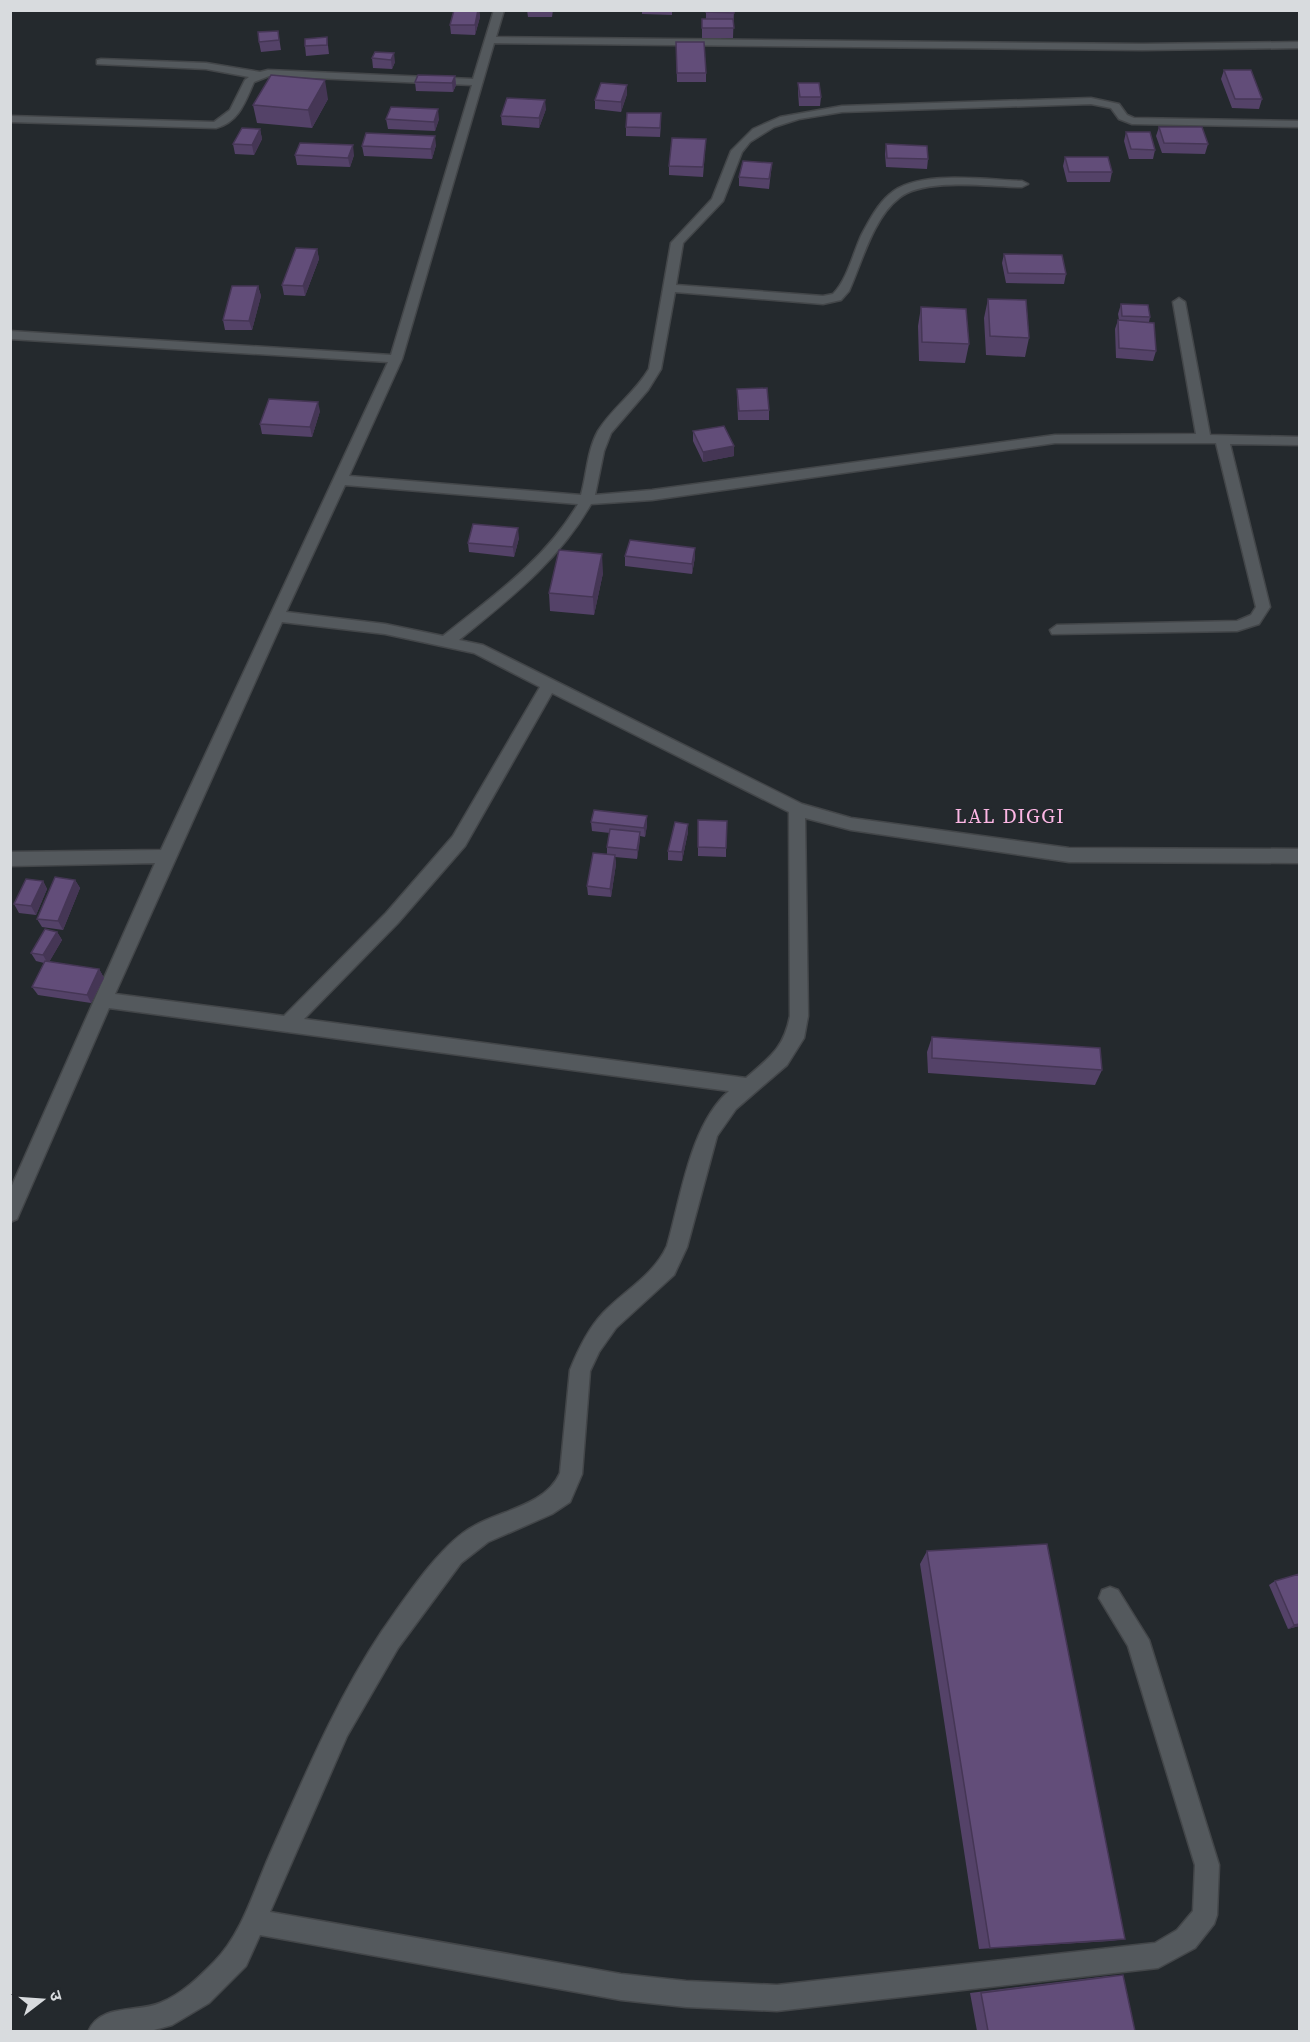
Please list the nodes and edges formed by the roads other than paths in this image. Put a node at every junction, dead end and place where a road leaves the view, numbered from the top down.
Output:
1 (499, 10) edge
2 (490, 40) junction
3 (1299, 45) edge
4 (100, 62) dead end
5 (258, 75) junction
6 (477, 82) junction
7 (11, 119) edge
8 (1299, 124) edge
9 (1022, 184) dead end
10 (669, 288) junction
11 (1179, 302) dead end
12 (10, 334) edge
13 (396, 359) junction
14 (1204, 439) junction
15 (1222, 439) junction
16 (1299, 441) edge
17 (340, 480) junction
18 (587, 500) junction
19 (278, 615) junction
20 (1057, 630) dead end
21 (447, 641) junction
22 (549, 685) junction
23 (797, 809) junction
24 (166, 856) junction
25 (1299, 856) edge
26 (10, 859) edge
27 (105, 1000) junction
28 (288, 1025) junction
29 (748, 1086) junction
30 (10, 1213) edge
31 (1110, 1598) dead end
32 (253, 1921) junction
33 (101, 2031) edge

1 - 2 street
2 - 3 street
2 - 6 street
4 - 5 street
5 - 6 street
5 - 7 street
6 - 13 street
8 - 10 street
9 - 10 street
10 - 18 street
11 - 14 street
12 - 13 street
13 - 17 street
14 - 15 street
14 - 18 street
15 - 16 street
15 - 20 street
17 - 18 street
17 - 19 street
18 - 21 street
19 - 21 street
19 - 24 street
21 - 22 street
22 - 23 street
22 - 28 street
23 - 25 street
23 - 29 street
24 - 26 street
24 - 27 street
27 - 28 street
27 - 30 street
28 - 29 street
29 - 32 street
31 - 32 street
32 - 33 street

